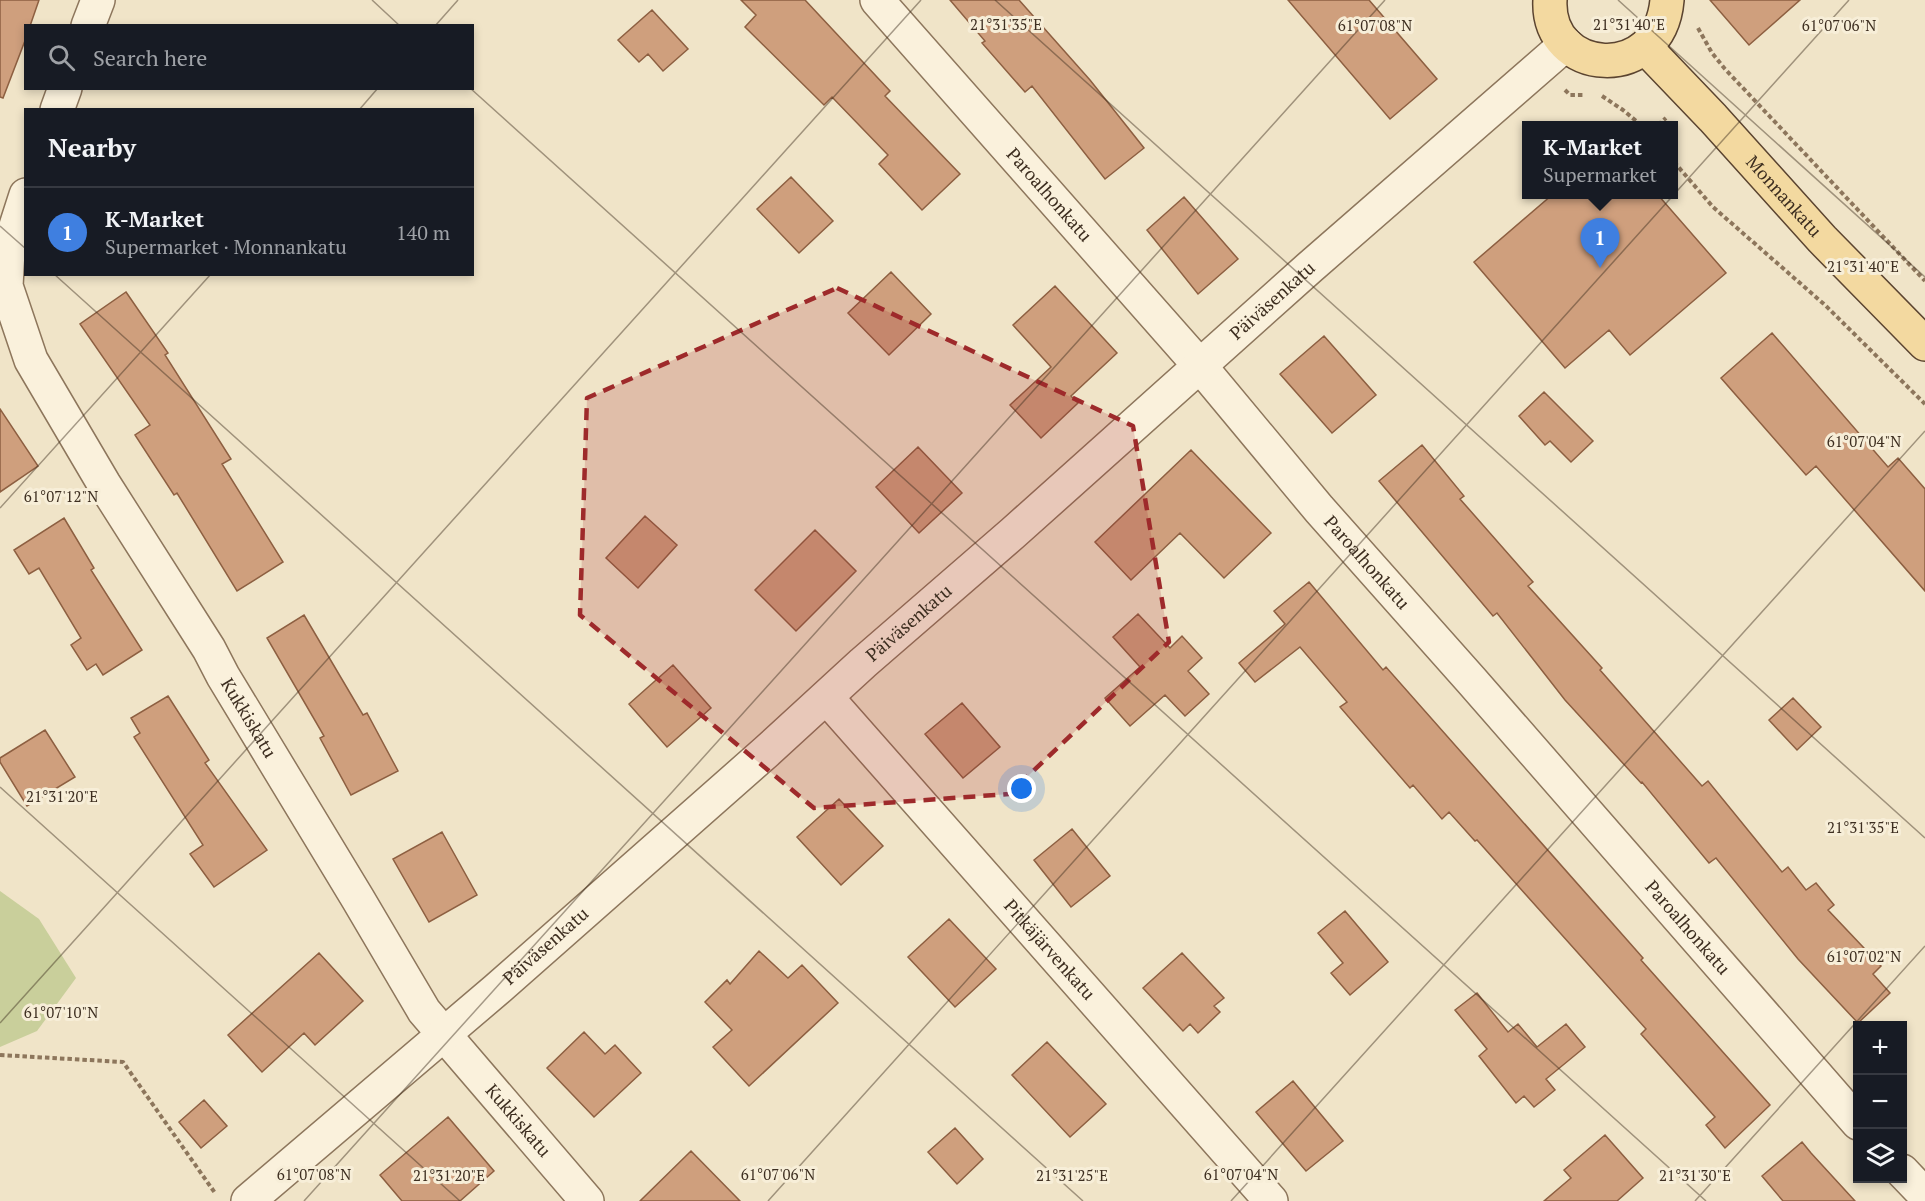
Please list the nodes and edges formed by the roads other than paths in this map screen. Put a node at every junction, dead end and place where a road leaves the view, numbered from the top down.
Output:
1 (98, 0) edge
2 (877, 0) edge
3 (1550, 0) edge
4 (1667, 0) edge
5 (89, 24) edge
6 (1566, 44) junction
7 (1646, 47) junction
8 (63, 90) edge
9 (58, 108) edge
10 (24, 201) edge
11 (1925, 344) edge
12 (1200, 366) junction
13 (827, 698) junction
14 (443, 1035) junction
15 (1853, 1118) edge
16 (1907, 1176) edge
17 (1925, 1195) edge
18 (233, 1199) edge
19 (587, 1201) edge
20 (1271, 1201) edge

1 - 5 street
2 - 12 street, Paroalhonkatu
3 - 6 main road
4 - 7 main road
6 - 7 main road
6 - 12 street, Päiväsenkatu
7 - 11 main road, Monnankatu
8 - 9 street
10 - 14 street, Kukkiskatu
12 - 13 street, Päiväsenkatu
12 - 15 street, Paroalhonkatu
13 - 14 street, Päiväsenkatu
13 - 20 street, Pitkäjärvenkatu
14 - 18 street, Päiväsenkatu
14 - 19 street, Kukkiskatu
16 - 17 street

